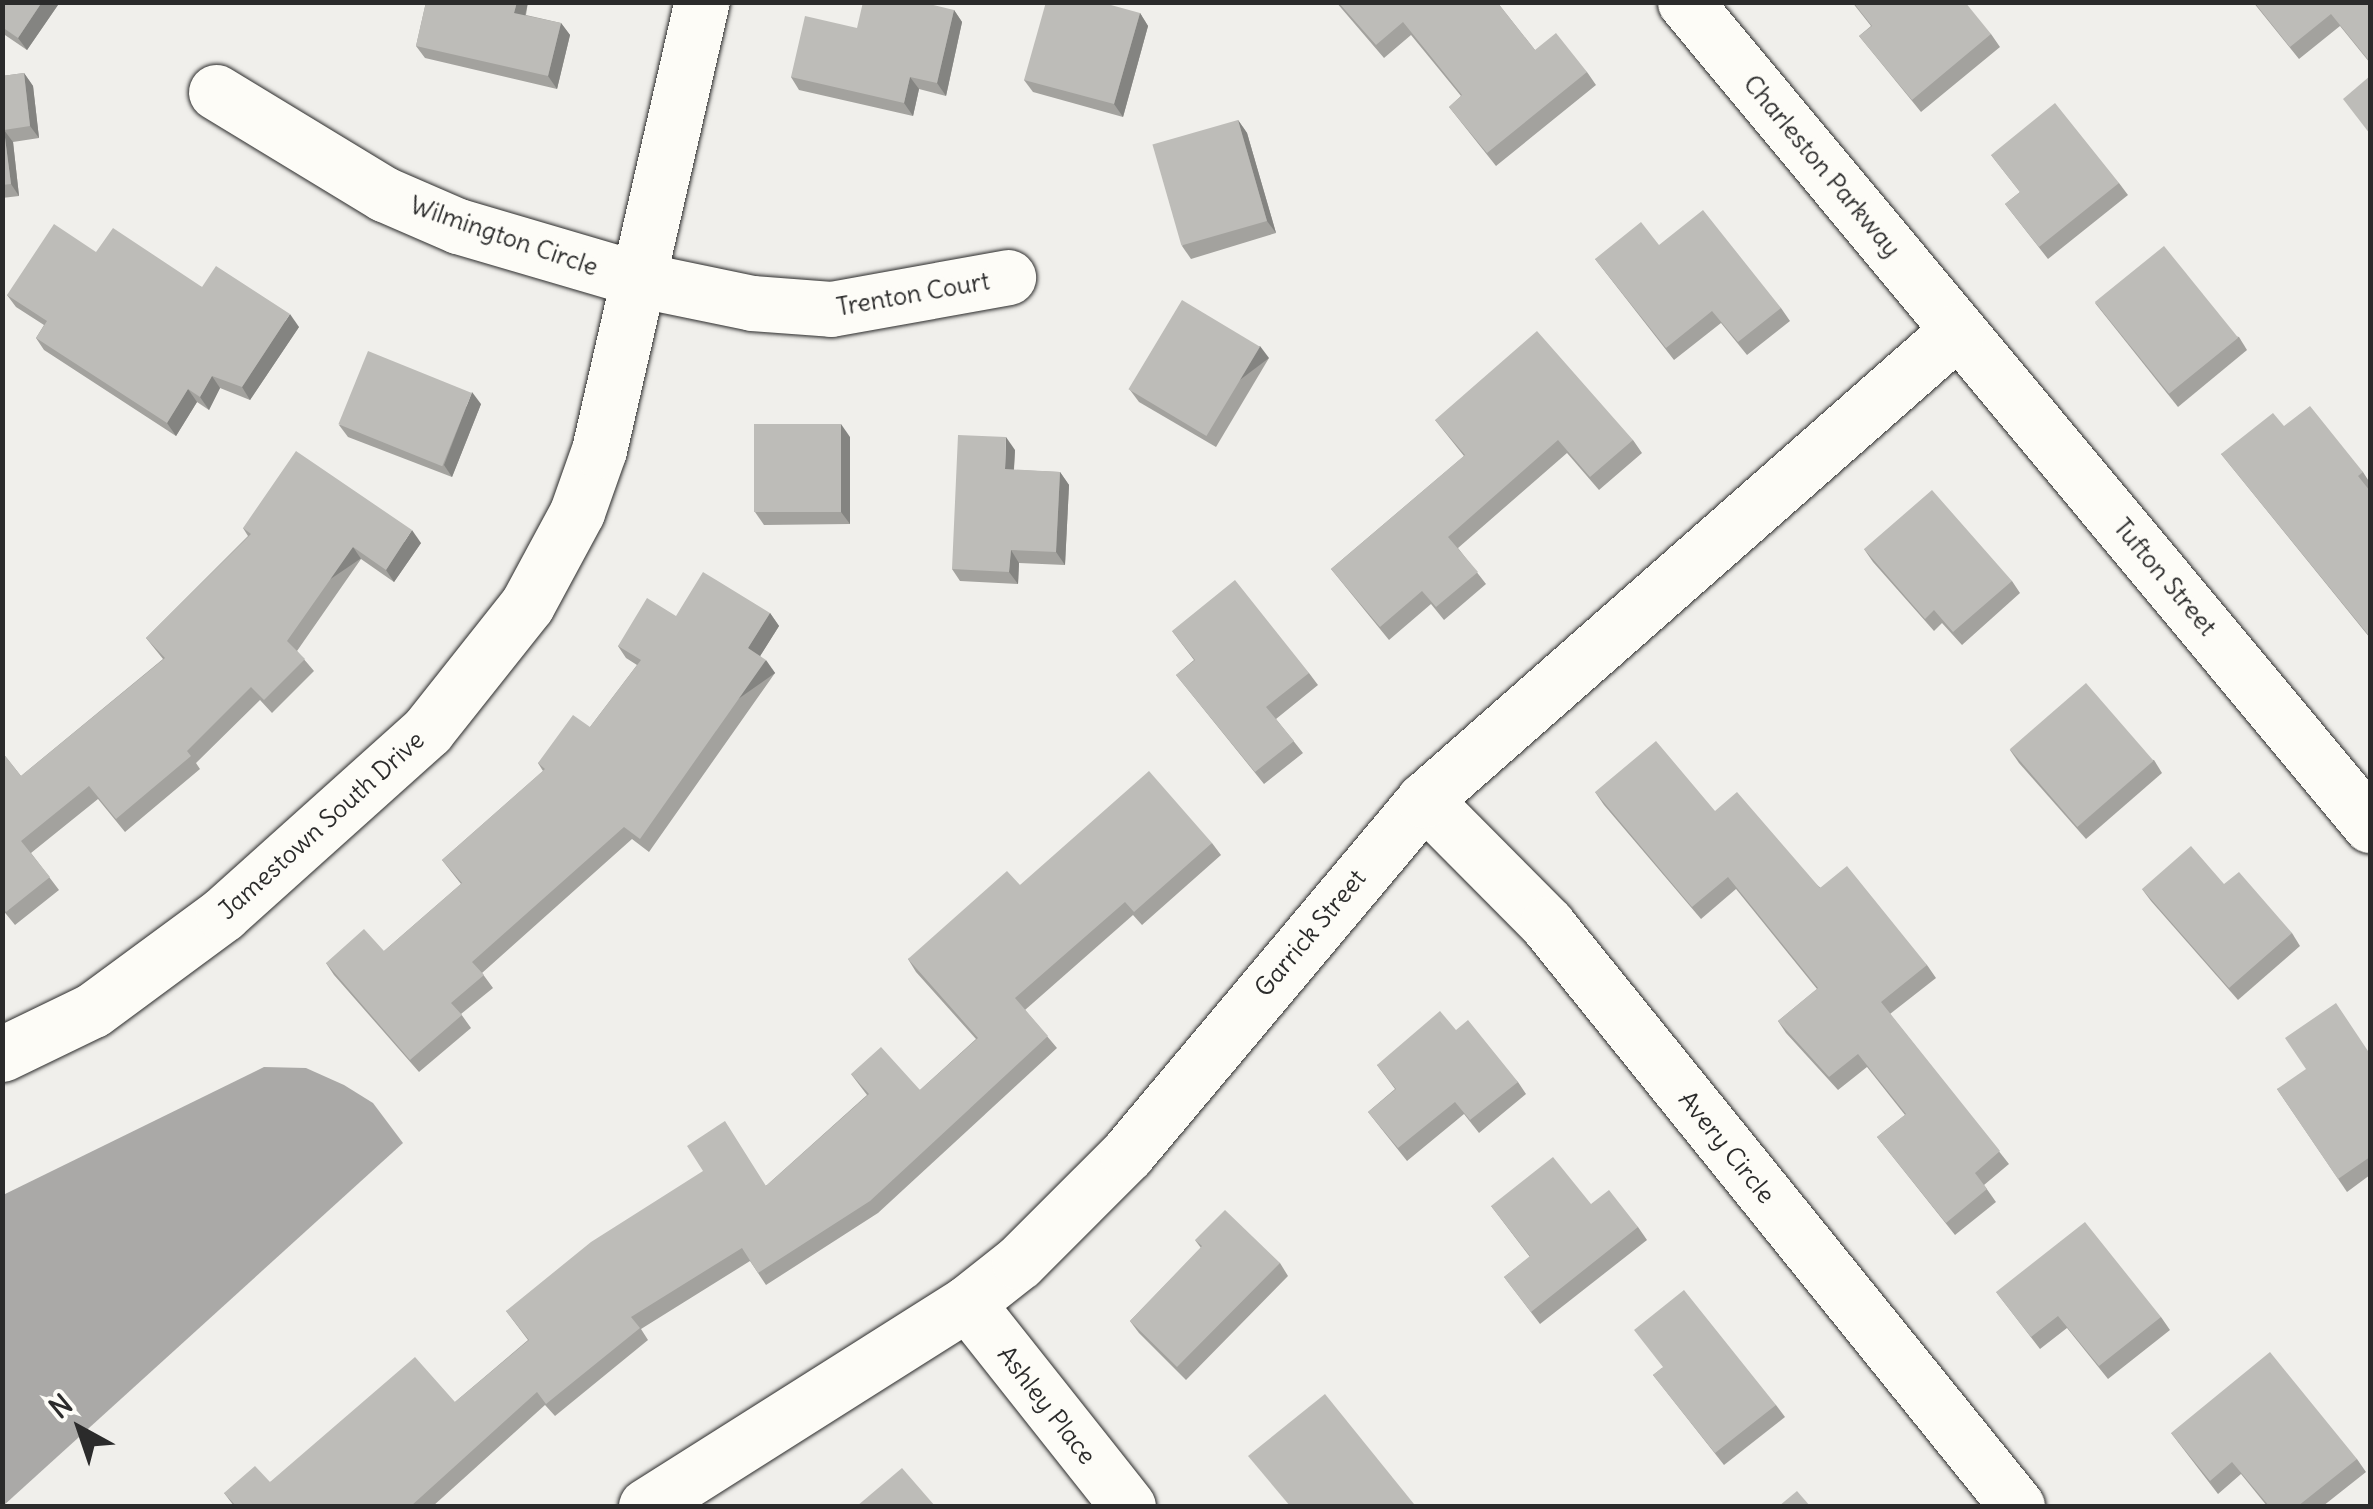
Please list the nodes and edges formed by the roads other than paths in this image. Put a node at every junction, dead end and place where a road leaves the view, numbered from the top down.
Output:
1 (702, 2) edge
2 (1685, 2) edge
3 (216, 92) dead end
4 (1008, 277) dead end
5 (641, 280) junction
6 (1958, 330) junction
7 (1424, 800) junction
8 (2370, 825) edge
9 (2, 1054) edge
10 (967, 1303) junction
11 (646, 1506) edge
12 (1128, 1506) edge
13 (2018, 1506) edge

1 - 5 street, Jamestown South Drive
2 - 6 street, Charleston Parkway
3 - 5 street, Wilmington Circle
4 - 5 street, Trenton Court
5 - 9 street, Jamestown South Drive
6 - 7 street, Garrick Street
6 - 8 street, Tufton Street
7 - 10 street, Garrick Street
7 - 13 street, Avery Circle
10 - 11 street, Garrick Street
10 - 12 street, Ashley Place

